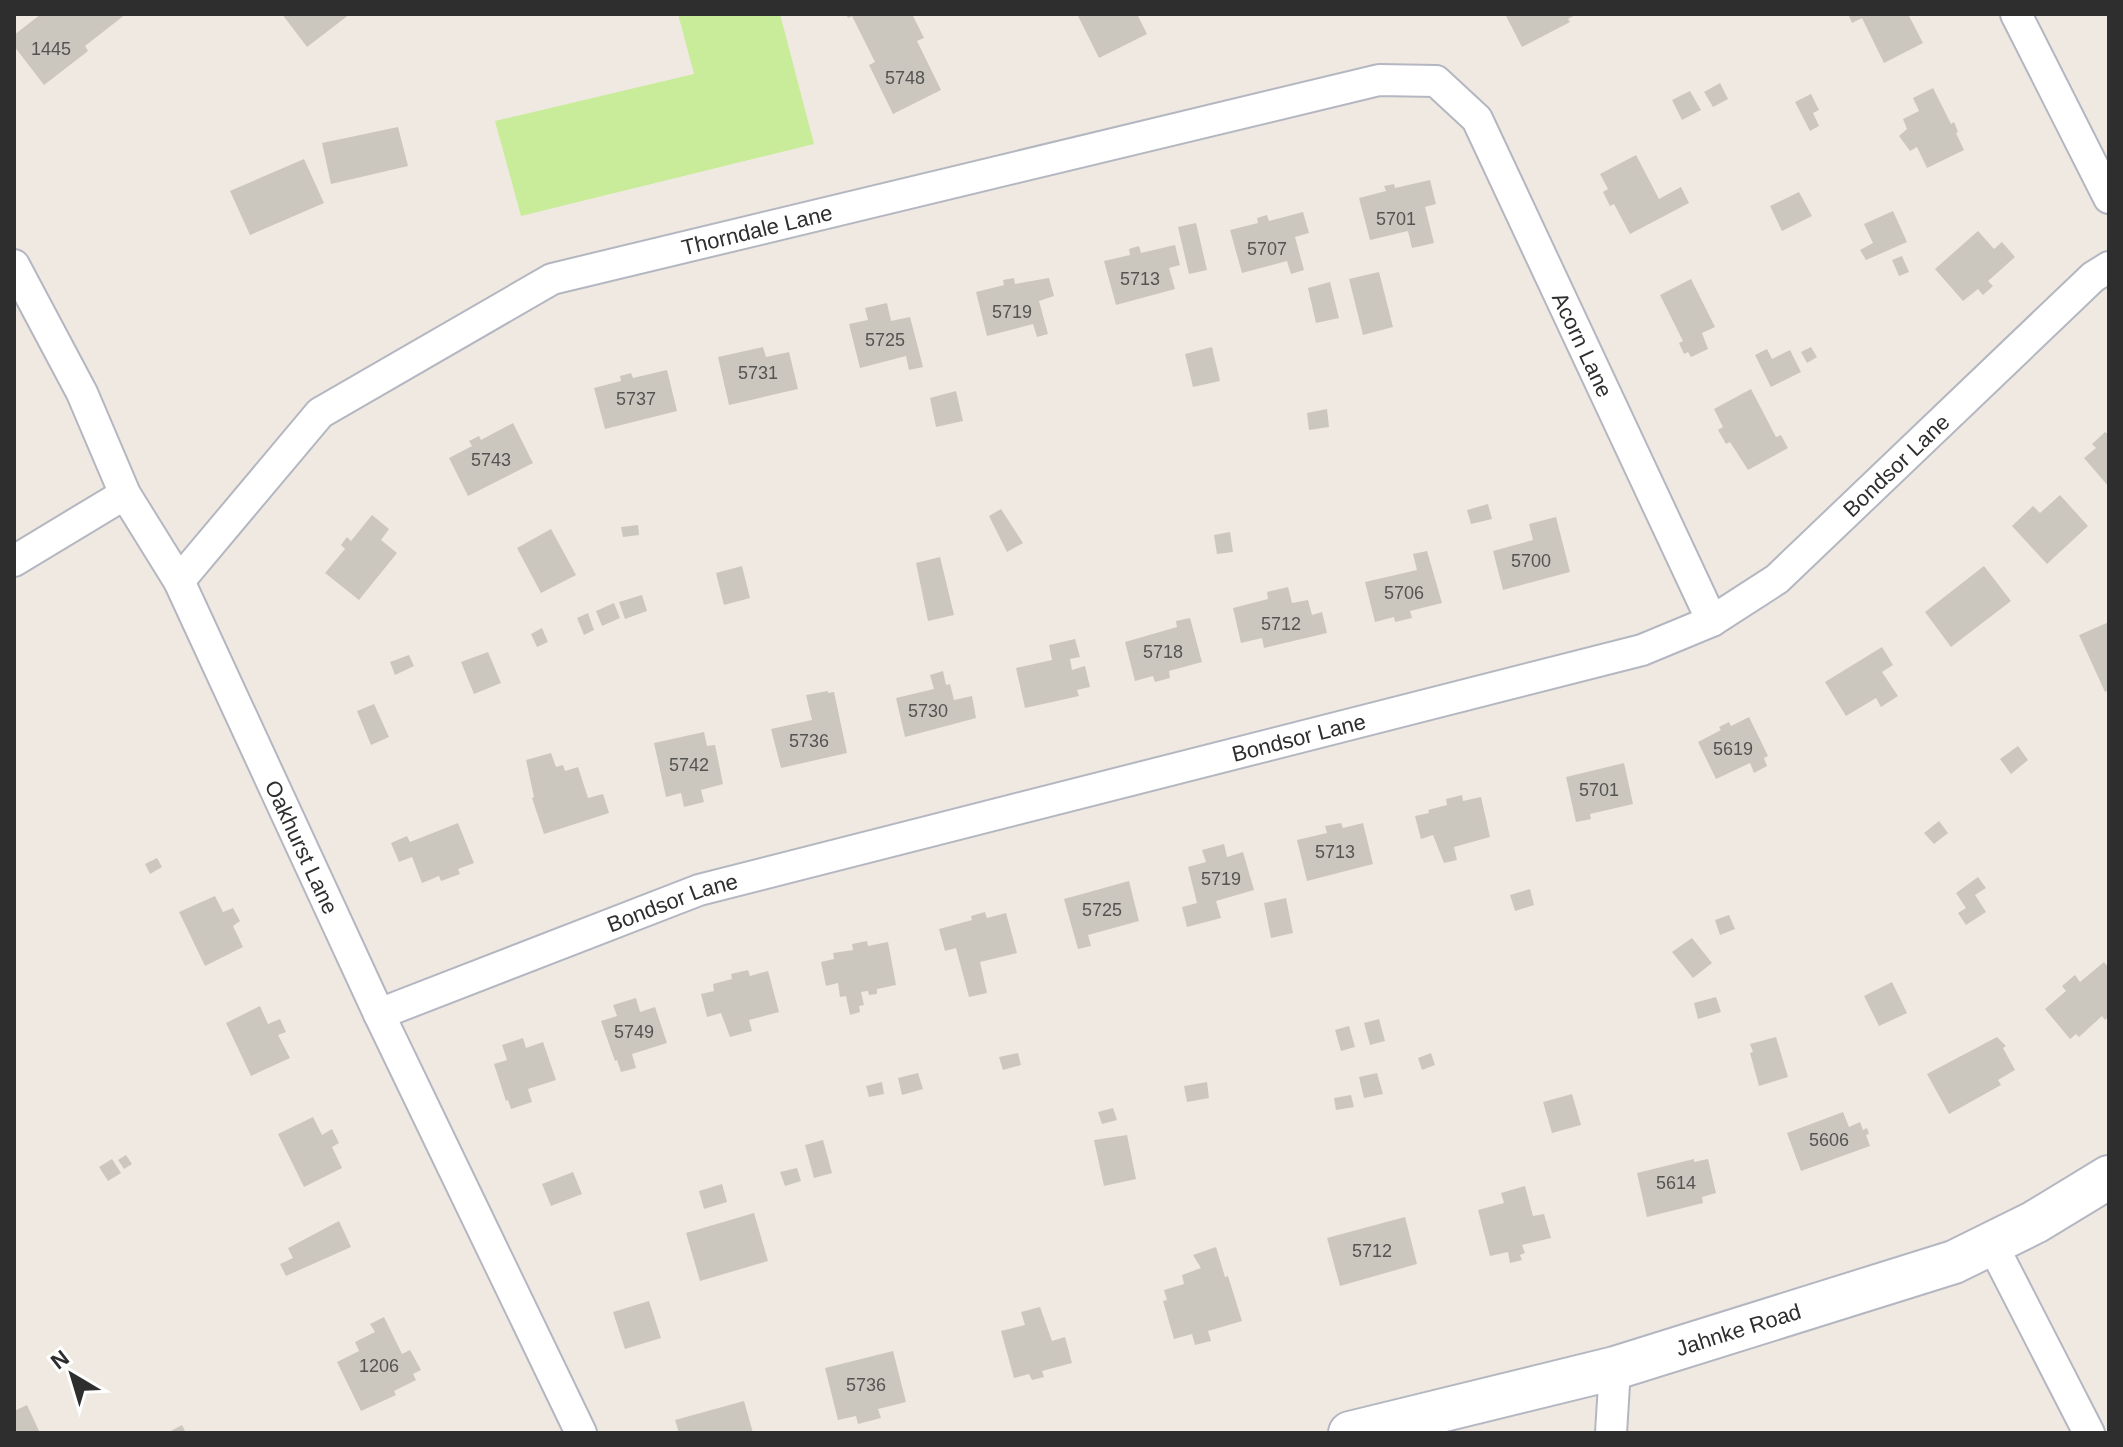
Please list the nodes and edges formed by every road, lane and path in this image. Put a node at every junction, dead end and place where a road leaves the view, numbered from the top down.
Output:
1 (2016, 14) edge
2 (1436, 81) joint
3 (2109, 198) edge
4 (14, 265) edge
5 (2109, 267) edge
6 (125, 494) junction
7 (14, 561) edge
8 (179, 581) junction
9 (1712, 621) junction
10 (379, 1014) junction
11 (2109, 1177) edge
12 (1992, 1244) junction
13 (1615, 1368) junction
14 (581, 1433) edge
15 (1350, 1433) edge
16 (1611, 1433) edge
17 (2089, 1433) edge

1 - 3 street
2 - 8 street, Thorndale Lane
2 - 9 street, Acorn Lane
4 - 6 street, Oakhurst Lane
5 - 9 street, Bondsor Lane
6 - 7 street
6 - 8 street, Oakhurst Lane
8 - 10 street, Oakhurst Lane
9 - 10 street, Bondsor Lane
10 - 14 street, Oakhurst Lane
11 - 12 main road, Jahnke Road
12 - 13 main road, Jahnke Road
12 - 17 street
13 - 15 main road, Jahnke Road
13 - 16 street

